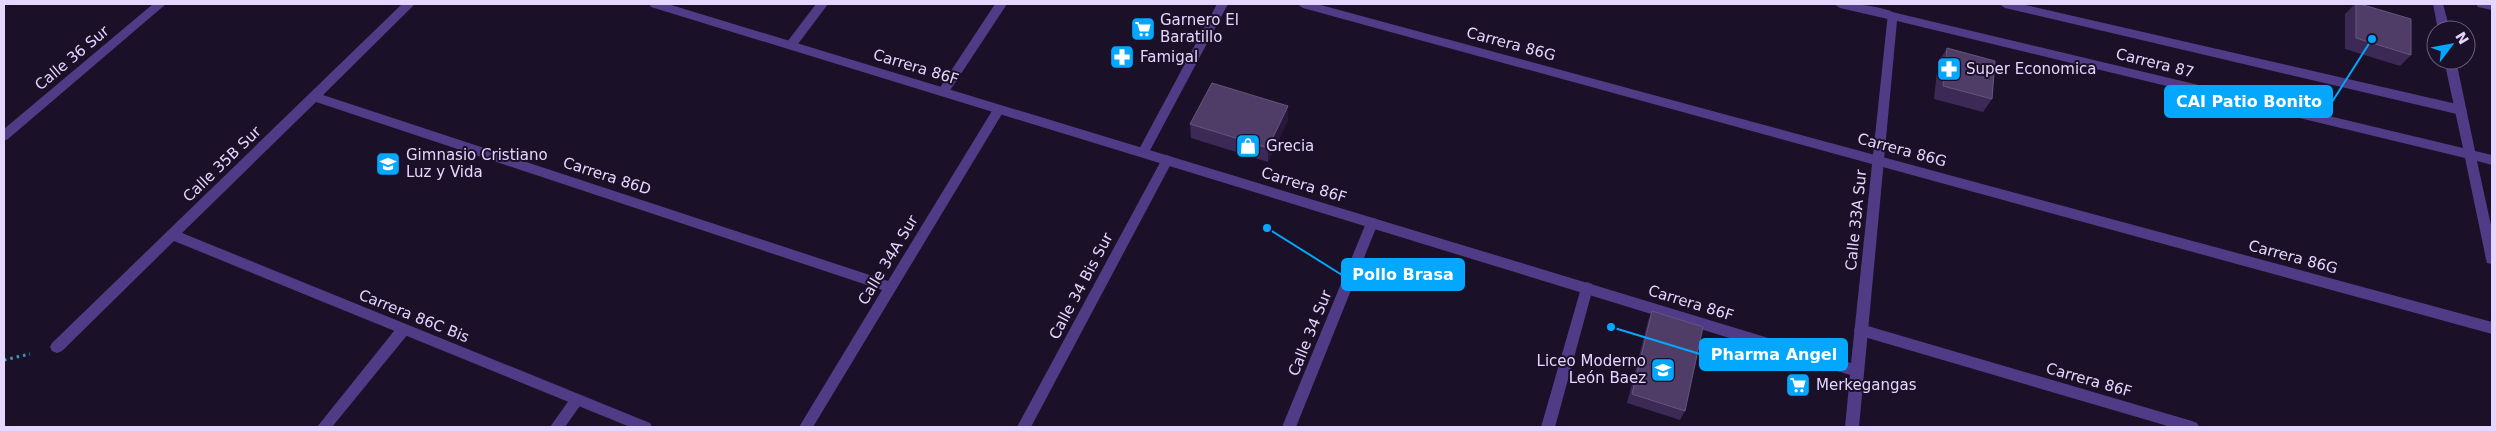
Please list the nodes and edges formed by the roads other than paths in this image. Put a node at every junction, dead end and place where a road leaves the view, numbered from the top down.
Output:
1 (160, 4) edge
2 (409, 4) edge
3 (655, 4) edge
4 (822, 4) edge
5 (1001, 4) edge
6 (1222, 4) edge
7 (1303, 4) edge
8 (1842, 4) edge
9 (2005, 4) edge
10 (2438, 4) edge
11 (2482, 4) edge
12 (2492, 6) edge
13 (1892, 16) junction
14 (2442, 20) edge
15 (791, 45) junction
16 (2452, 70) edge
17 (943, 92) junction
18 (314, 96) junction
19 (998, 109) junction
20 (2461, 110) junction
21 (4, 136) edge
22 (1143, 153) junction
23 (2470, 156) junction
24 (1167, 160) junction
25 (1878, 160) junction
26 (2492, 160) edge
27 (1372, 223) junction
28 (172, 235) junction
29 (2492, 259) edge
30 (891, 287) junction
31 (1588, 288) junction
32 (2492, 328) edge
33 (403, 330) junction
34 (1861, 330) junction
35 (57, 347) dead end
36 (1857, 371) junction
37 (577, 400) junction
38 (324, 427) edge
39 (558, 427) edge
40 (645, 427) edge
41 (806, 427) edge
42 (1024, 427) edge
43 (1289, 427) edge
44 (1548, 427) edge
45 (1852, 427) edge
46 (2192, 427) edge

1 - 21 street, Calle 36 Sur
2 - 18 street, Calle 35B Sur
3 - 15 street, Carrera 86F
4 - 15 street
5 - 17 street
6 - 22 street
7 - 25 street, Carrera 86G
8 - 13 street, Carrera 87
9 - 20 street
10 - 14 street
11 - 12 street
13 - 23 street, Carrera 87
13 - 25 street, Calle 33A Sur
15 - 17 street, Carrera 86F
16 - 20 street
17 - 19 street, Carrera 86F
18 - 28 street, Calle 35B Sur
18 - 30 street, Carrera 86D
19 - 22 street, Carrera 86F
19 - 30 street, Calle 34A Sur
20 - 23 street
22 - 24 street, Carrera 86F
23 - 26 street, Carrera 87
23 - 29 street
24 - 27 street, Carrera 86F
24 - 42 street, Calle 34 Bis Sur
25 - 32 street, Carrera 86G
25 - 34 street, Calle 33A Sur
27 - 31 street, Carrera 86F
27 - 43 street, Calle 34 Sur
28 - 33 street, Carrera 86C Bis
28 - 35 street, Calle 35B Sur
30 - 41 street, Calle 34A Sur
31 - 36 street, Carrera 86F
31 - 44 street
33 - 37 street, Carrera 86C Bis
33 - 38 street
34 - 36 street, Calle 33A Sur
34 - 46 street, Carrera 86F
36 - 45 street, Calle 33A Sur
37 - 39 street
37 - 40 street, Carrera 86C Bis

